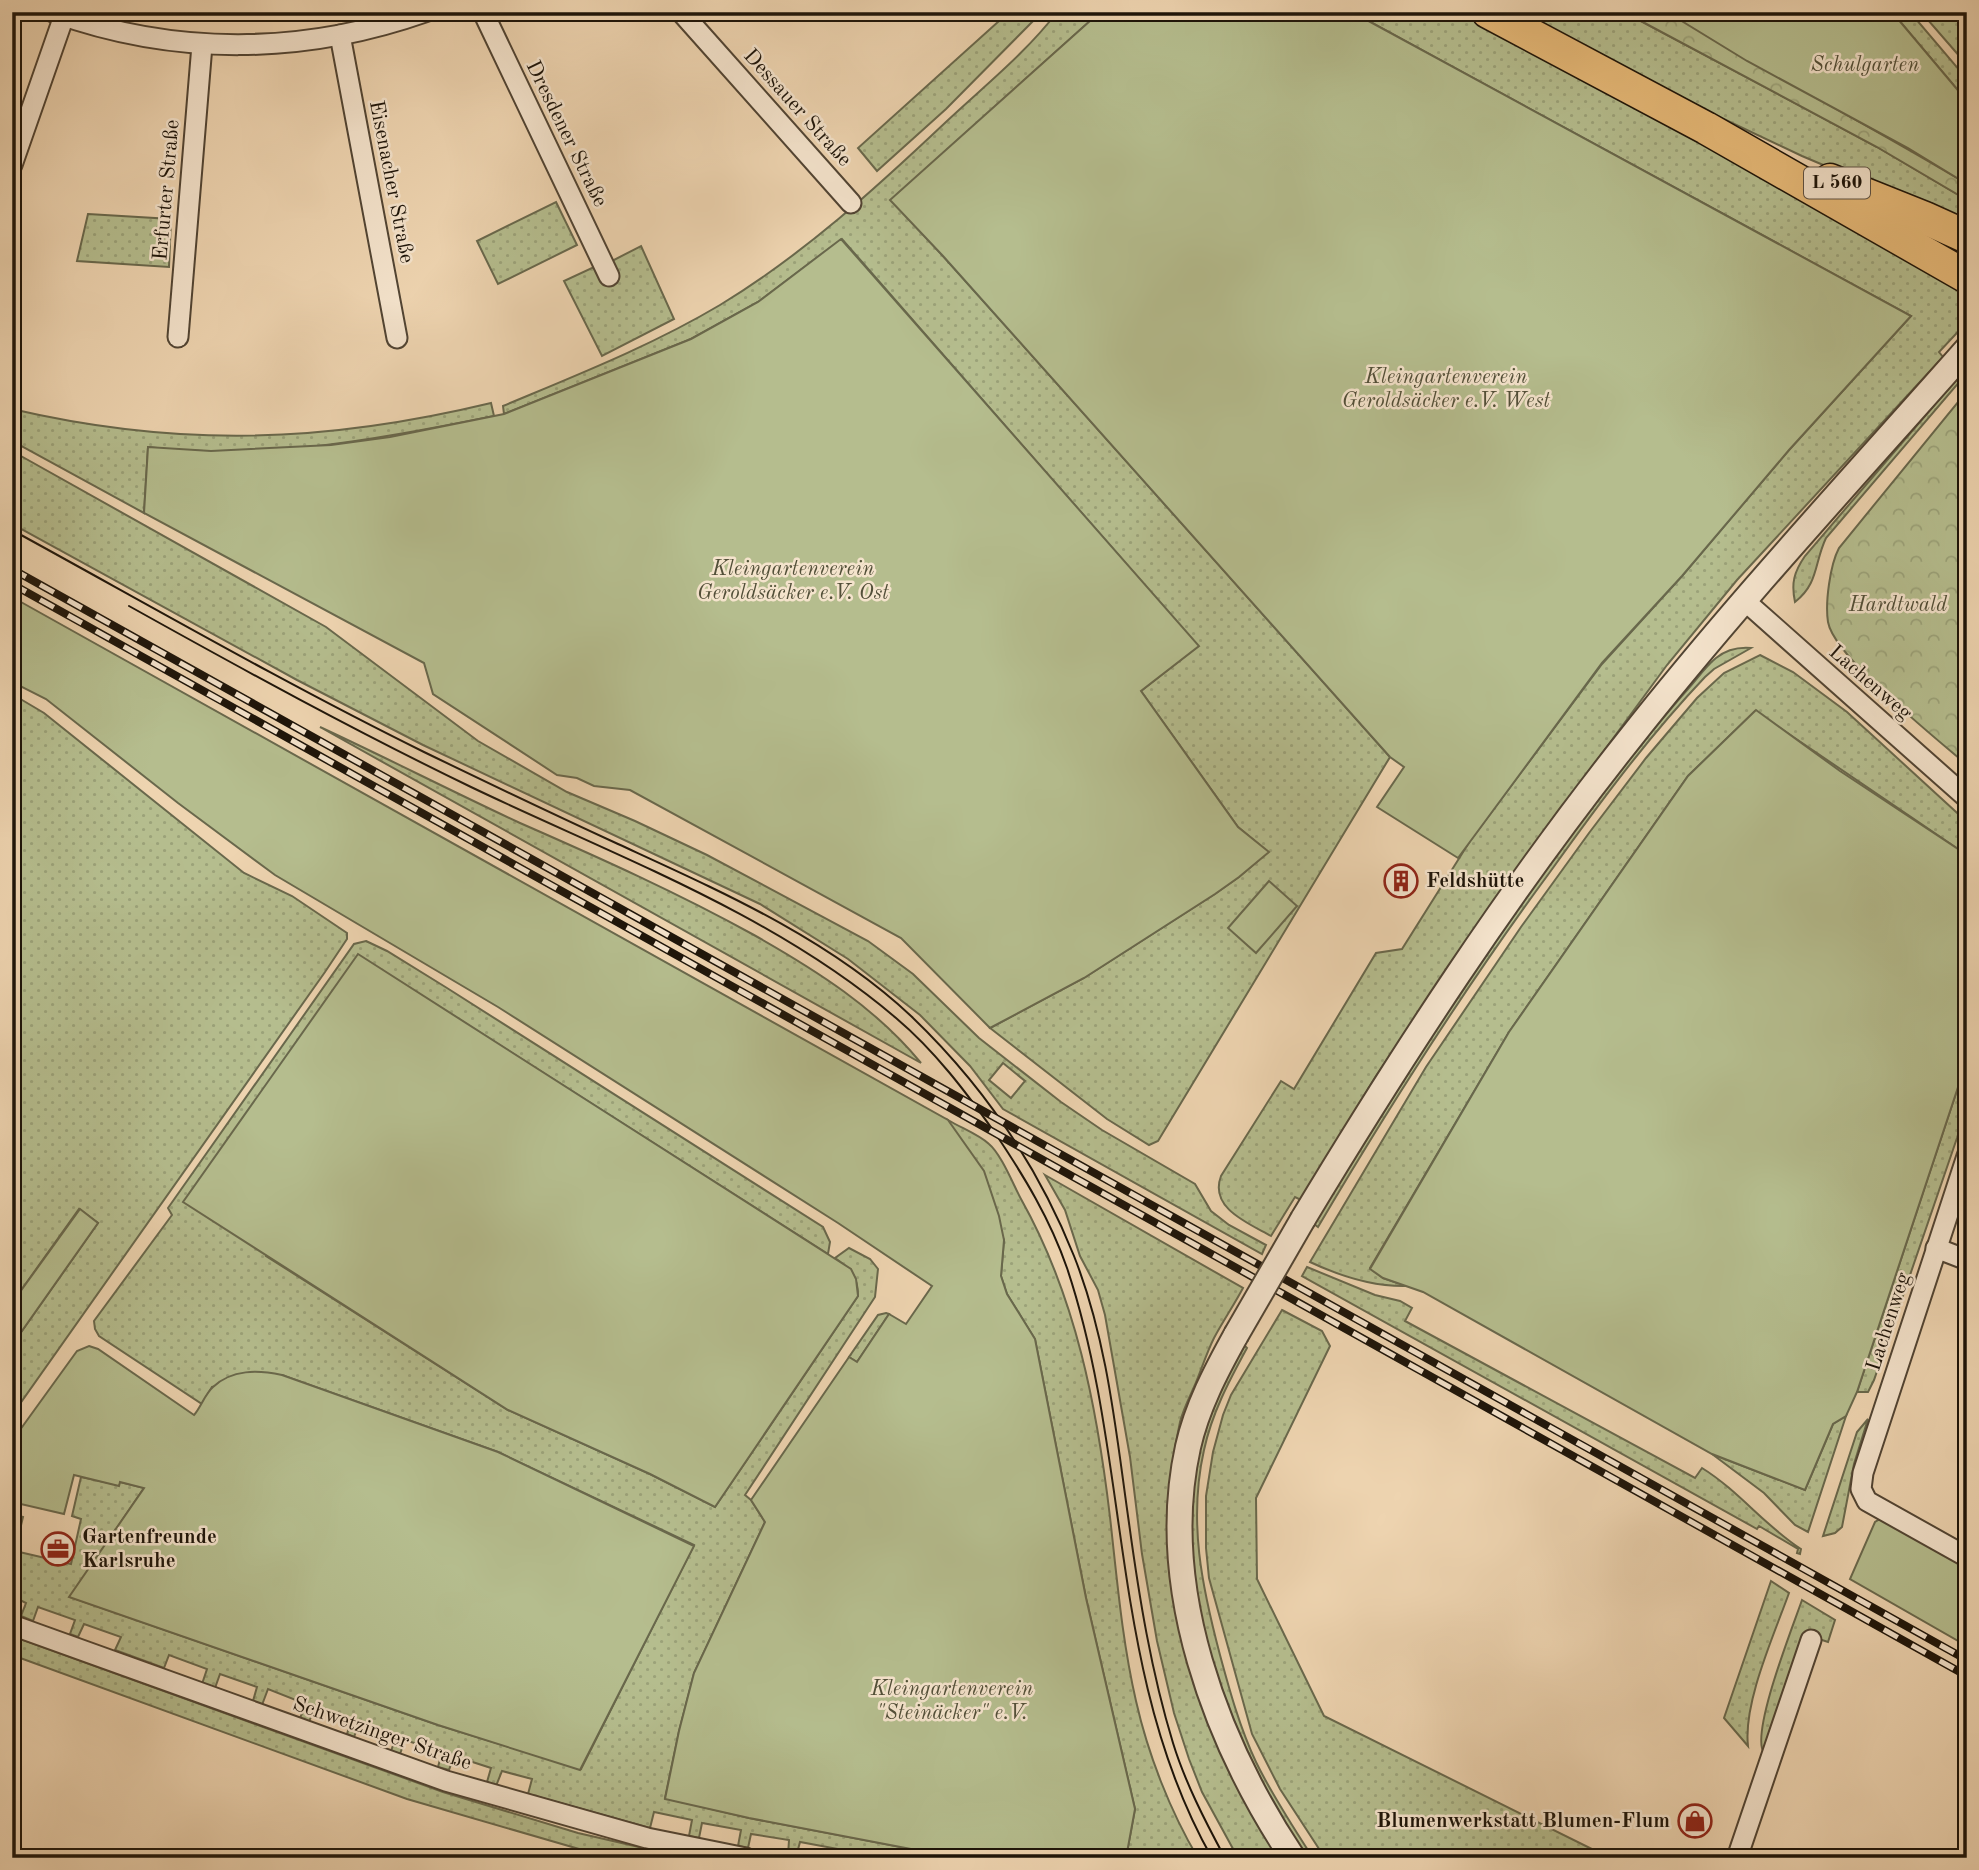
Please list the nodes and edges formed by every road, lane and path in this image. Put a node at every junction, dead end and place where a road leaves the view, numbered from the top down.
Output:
1 (425, 12) edge
2 (483, 12) edge
3 (681, 12) edge
4 (1488, 12) edge
5 (58, 14) edge
6 (340, 35) junction
7 (202, 45) junction
8 (1706, 128) junction
9 (12, 165) edge
10 (850, 203) dead end
11 (1967, 237) edge
12 (609, 276) dead end
13 (1967, 277) edge
14 (178, 337) dead end
15 (397, 338) dead end
16 (1967, 349) edge
17 (1745, 601) junction
18 (1967, 798) edge
19 (1967, 1156) edge
20 (1936, 1248) junction
21 (1967, 1260) edge
22 (1967, 1557) edge
23 (12, 1625) edge
24 (1811, 1640) dead end
25 (746, 1858) edge
26 (1293, 1858) edge
27 (1737, 1858) edge

1 - 6 street
2 - 12 street, Dresdener Straße
3 - 10 street, Dessauer Straße
4 - 8 main road, L 560
5 - 7 street
5 - 9 street
6 - 7 street
6 - 15 street, Eisenacher Straße
7 - 14 street, Erfurter Straße
8 - 11 main road, L 560
8 - 13 main road, L 560
16 - 17 street
17 - 18 street, Lachenweg
17 - 26 street, bridge
19 - 20 street, Lachenweg
20 - 21 street
20 - 22 street, Lachenweg
23 - 25 street, Schwetzinger Straße
24 - 27 street

